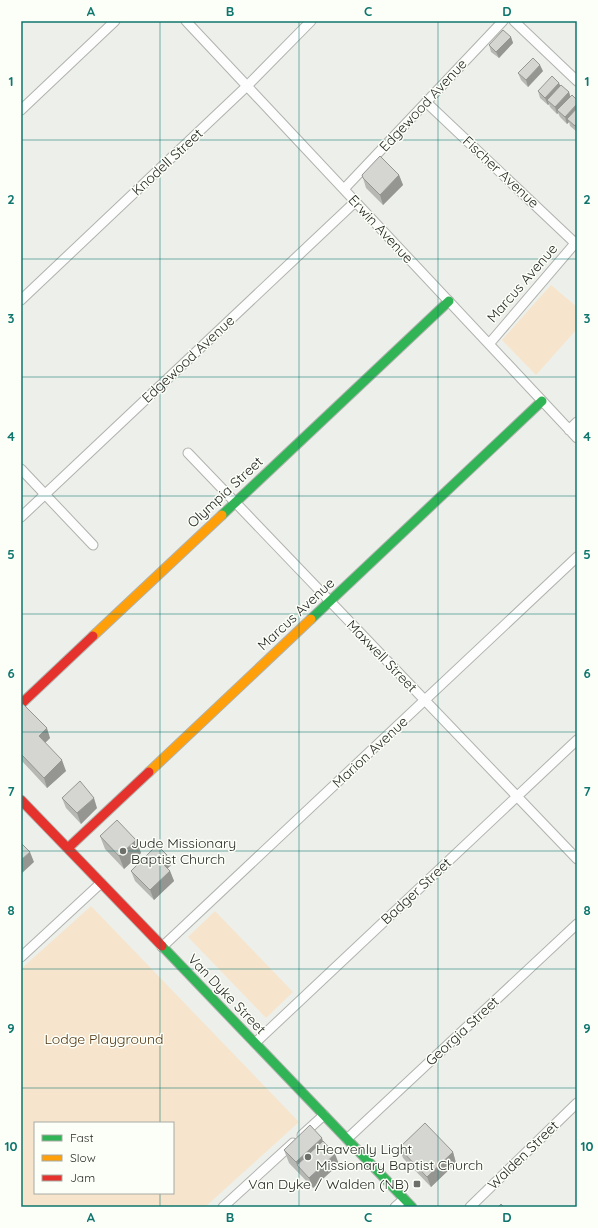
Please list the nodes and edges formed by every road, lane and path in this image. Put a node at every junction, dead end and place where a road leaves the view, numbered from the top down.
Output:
1 (115, 21) edge
2 (186, 21) edge
3 (311, 21) edge
4 (503, 21) edge
5 (514, 21) edge
6 (577, 80) edge
7 (247, 86) junction
8 (426, 102) junction
9 (21, 110) edge
10 (344, 189) junction
11 (355, 202) junction
12 (576, 242) edge
13 (21, 300) edge
14 (449, 301) junction
15 (489, 344) junction
16 (542, 401) junction
17 (577, 422) edge
18 (570, 430) junction
19 (577, 438) edge
20 (188, 453) dead end
21 (21, 469) edge
22 (45, 494) junction
23 (235, 502) junction
24 (21, 517) edge
25 (93, 545) dead end
26 (577, 557) edge
27 (330, 602) junction
28 (425, 700) junction
29 (21, 704) edge
30 (577, 740) edge
31 (517, 796) junction
32 (21, 800) edge
33 (68, 848) junction
34 (577, 859) edge
35 (101, 883) junction
36 (577, 924) edge
37 (162, 947) junction
38 (21, 957) edge
39 (255, 1043) junction
40 (577, 1103) edge
41 (324, 1115) junction
42 (347, 1139) junction
43 (404, 1199) junction
44 (223, 1207) edge
45 (395, 1207) edge
46 (412, 1207) edge
47 (470, 1207) edge

1 - 9 street
2 - 7 street, Erwin Avenue
3 - 7 street, Knodell Street
4 - 8 street, Edgewood Avenue
5 - 6 street
7 - 10 street, Erwin Avenue
7 - 13 street, Knodell Street
8 - 10 street, Edgewood Avenue
8 - 12 street, Fischer Avenue
10 - 11 street, Erwin Avenue
11 - 14 street, Erwin Avenue
11 - 22 street, Edgewood Avenue
12 - 15 street, Marcus Avenue
14 - 15 street, Erwin Avenue
14 - 23 street, Olympia Street
15 - 16 street, Erwin Avenue
16 - 18 street, Erwin Avenue
16 - 27 street, Marcus Avenue
17 - 18 street
18 - 19 street, Erwin Avenue
20 - 23 street, Maxwell Street
21 - 22 street
22 - 24 street, Edgewood Avenue
22 - 25 street
23 - 27 street, Maxwell Street
23 - 29 street, Olympia Street
26 - 28 street, Marion Avenue
27 - 28 street, Maxwell Street
27 - 33 street, Marcus Avenue
28 - 31 street, Maxwell Street
28 - 37 street, Marion Avenue
30 - 31 street, Badger Street
31 - 34 street, Maxwell Street
31 - 39 street, Badger Street
32 - 33 street, Van Dyke Street
33 - 35 street, Van Dyke Street
35 - 37 street, Van Dyke Street
35 - 38 street
36 - 42 street, Georgia Street
37 - 39 street, Van Dyke Street
39 - 41 street, Van Dyke Street
40 - 47 street, Walden Street
41 - 42 street, Van Dyke Street
41 - 44 street
42 - 43 street, Van Dyke Street
43 - 45 street
43 - 46 street, Van Dyke Street

